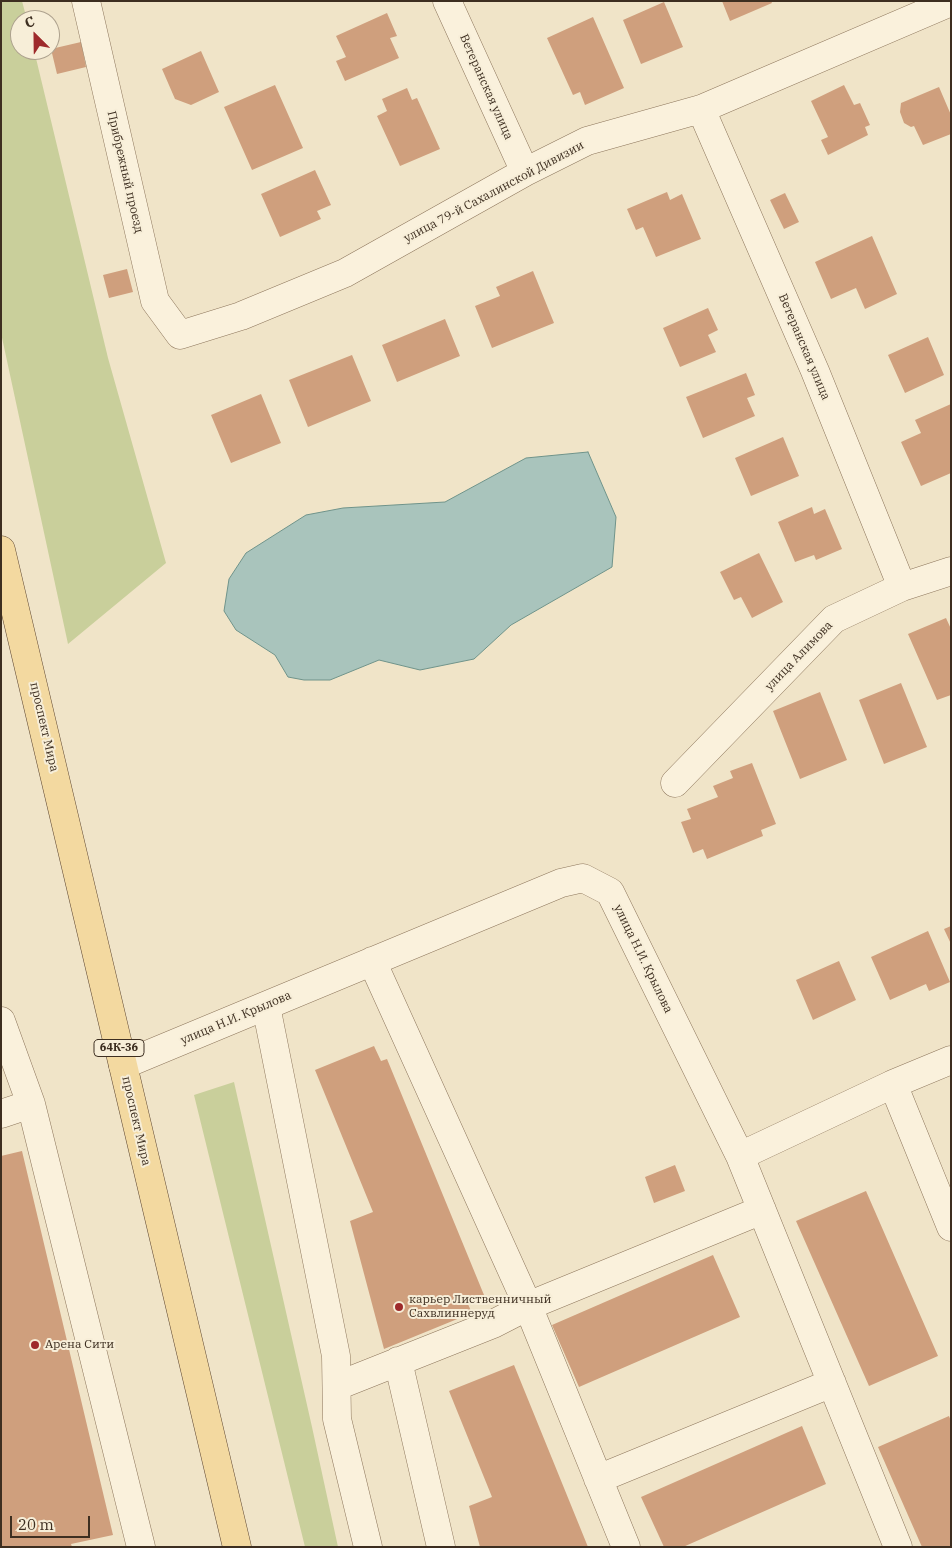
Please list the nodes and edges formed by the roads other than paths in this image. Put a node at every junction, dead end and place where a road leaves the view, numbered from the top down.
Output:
1 (86, 1) edge
2 (447, 1) edge
3 (951, 2) edge
4 (701, 109) junction
5 (525, 172) junction
6 (180, 335) joint
7 (1, 550) edge
8 (951, 571) edge
9 (902, 587) junction
10 (675, 783) dead end
11 (372, 961) junction
12 (266, 1006) junction
13 (1, 1022) edge
14 (951, 1060) edge
15 (123, 1065) junction
16 (893, 1084) junction
17 (31, 1104) junction
18 (1, 1114) edge
19 (740, 1156) junction
20 (762, 1210) junction
21 (951, 1227) edge
22 (528, 1306) junction
23 (398, 1361) junction
24 (832, 1383) junction
25 (337, 1386) junction
26 (598, 1479) junction
27 (141, 1547) edge
28 (236, 1547) edge
29 (368, 1547) edge
30 (441, 1547) edge
31 (626, 1547) edge
32 (898, 1547) edge

1 - 6 street, Прибрежный проезд
2 - 5 street, Ветеранская улица
3 - 4 street, улица 79-й Сахалинской Дивизии
4 - 5 street, улица 79-й Сахалинской Дивизии
4 - 9 street, Ветеранская улица
5 - 6 street, улица 79-й Сахалинской Дивизии
7 - 15 main road, проспект Мира / 64К-36
8 - 9 street, улица Алимова
9 - 10 street, улица Алимова
11 - 12 street, улица Н.И. Крылова
11 - 19 street, улица Н.И. Крылова
11 - 22 street
12 - 15 street, улица Н.И. Крылова
12 - 25 street
13 - 17 street
14 - 16 street
15 - 28 main road, проспект Мира / 64К-36
16 - 19 street
16 - 21 street
17 - 18 street
17 - 27 street
19 - 20 street, улица Н.И. Крылова
20 - 22 street
20 - 24 street, улица Н.И. Крылова
22 - 23 street
22 - 26 street
23 - 25 street
23 - 30 street
24 - 26 street
24 - 32 street, улица Н.И. Крылова
25 - 29 street
26 - 31 street

